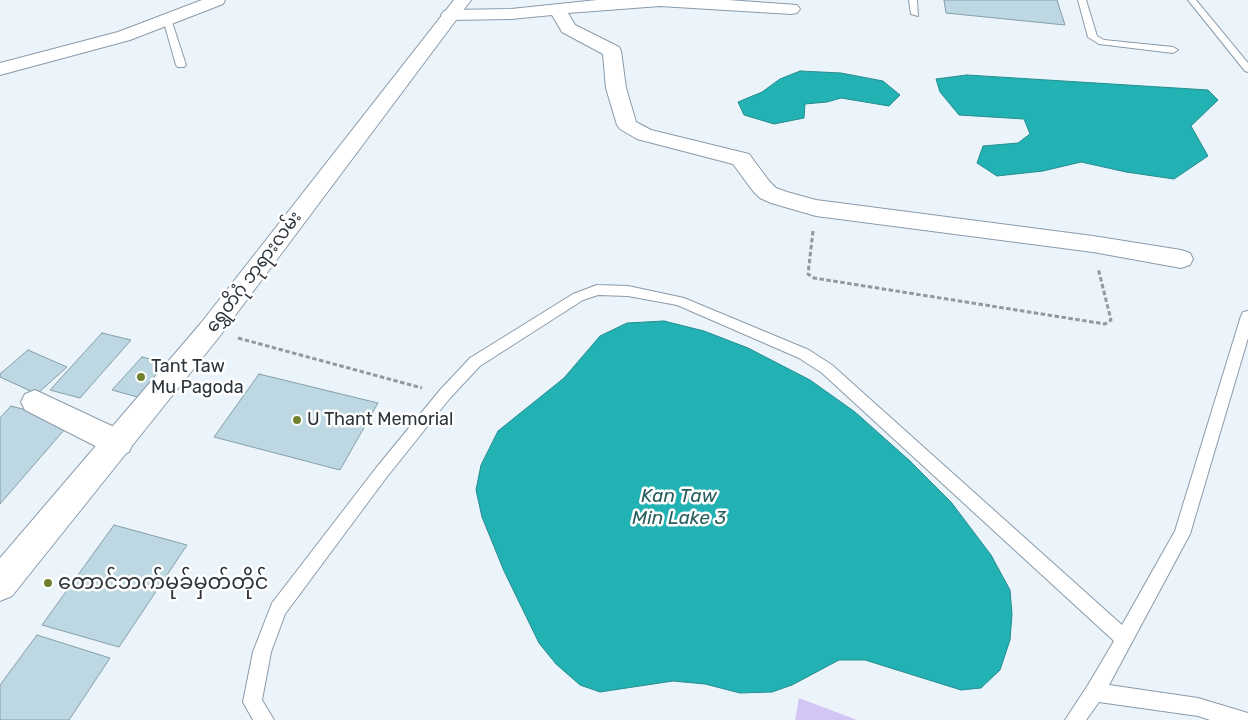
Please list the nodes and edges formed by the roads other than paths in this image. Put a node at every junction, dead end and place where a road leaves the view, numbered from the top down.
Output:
1 (217, 0) edge
2 (913, 0) edge
3 (1082, 0) edge
4 (1192, 0) edge
5 (456, 8) edge
6 (791, 9) dead end
7 (558, 10) junction
8 (915, 14) dead end
9 (167, 20) junction
10 (1174, 50) dead end
11 (181, 65) dead end
12 (0, 69) edge
13 (1248, 69) edge
14 (1181, 258) dead end
15 (1248, 316) edge
16 (34, 402) dead end
17 (118, 443) junction
18 (0, 584) edge
19 (1124, 638) junction
20 (1095, 692) junction
21 (264, 720) edge
22 (1075, 720) edge
23 (1241, 720) edge

1 - 9 street
2 - 8 lane
3 - 10 lane
4 - 13 lane
5 - 7 street
5 - 17 street, ရွှေတိဂုံ ဘုရားလမ်း
6 - 7 street
7 - 14 street
9 - 11 lane
9 - 12 street
15 - 19 lane
16 - 17 street
17 - 18 street, ရွှေတိဂုံ ဘုရားလမ်း
19 - 20 lane
19 - 21 lane
20 - 22 lane
20 - 23 lane

